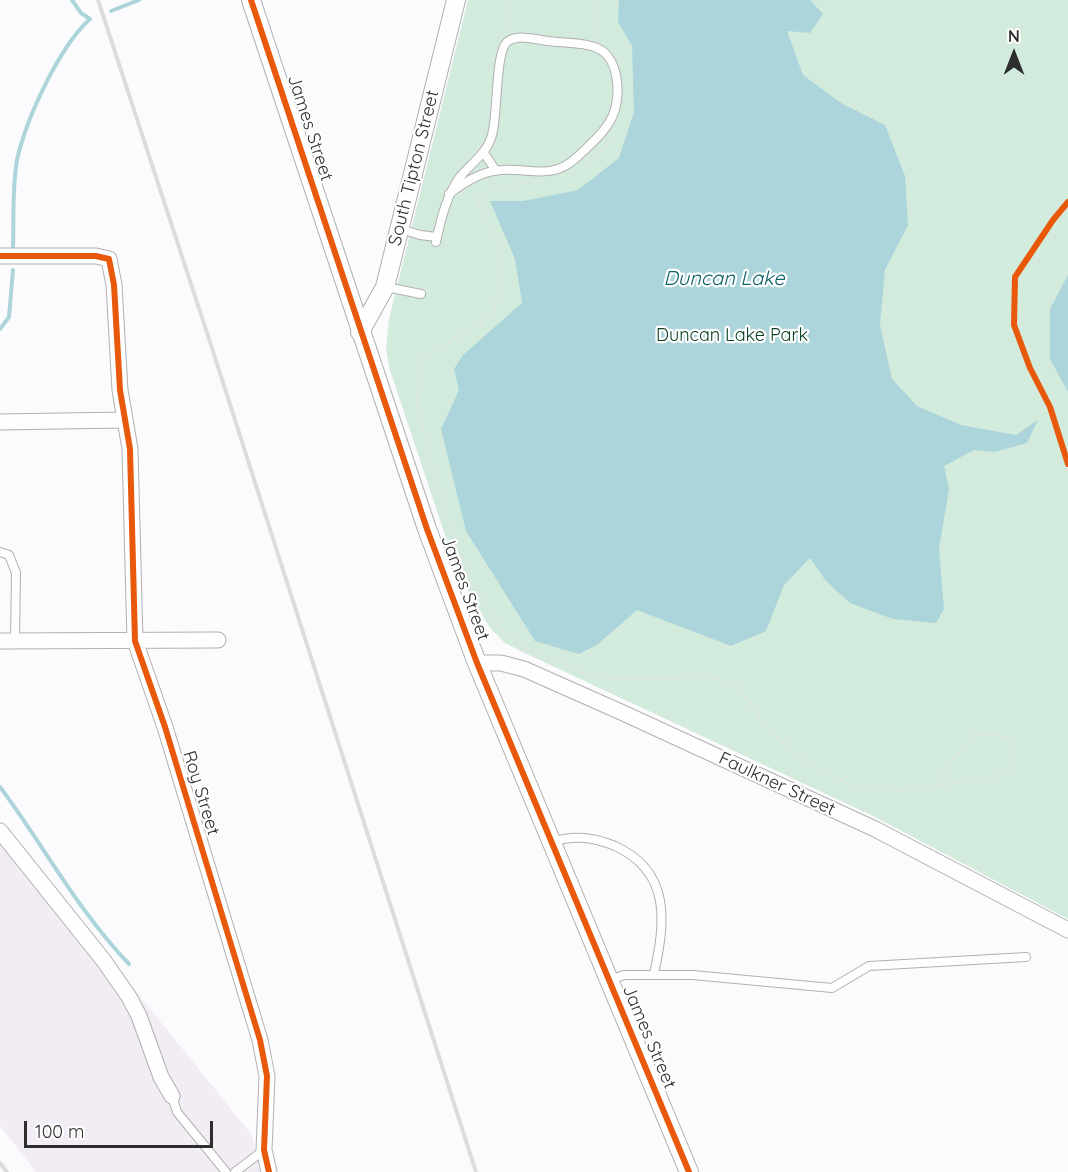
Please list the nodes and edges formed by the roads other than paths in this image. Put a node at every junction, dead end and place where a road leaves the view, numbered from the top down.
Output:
1 (251, 0) edge
2 (456, 0) edge
3 (484, 153) junction
4 (496, 171) junction
5 (449, 194) junction
6 (399, 229) junction
7 (0, 256) edge
8 (385, 287) junction
9 (421, 294) dead end
10 (360, 332) junction
11 (125, 420) junction
12 (0, 422) edge
13 (0, 552) edge
14 (218, 640) dead end
15 (7, 641) edge
16 (135, 641) junction
17 (477, 663) junction
18 (0, 831) edge
19 (550, 842) junction
20 (1068, 930) edge
21 (1026, 957) dead end
22 (654, 974) junction
23 (609, 981) junction
24 (172, 1096) joint
25 (264, 1150) junction
26 (226, 1172) edge
27 (235, 1172) edge
28 (269, 1172) edge
29 (689, 1172) edge

1 - 10 street, James Street
2 - 6 street, South Tipton Street
3 - 4 lane
3 - 4 lane
3 - 5 lane
4 - 5 lane
5 - 6 lane
6 - 8 street, South Tipton Street
7 - 11 street, Roy Street
8 - 9 lane
8 - 10 street, South Tipton Street
10 - 17 street, James Street
11 - 12 street
11 - 16 street, Roy Street
13 - 15 lane
14 - 16 street
15 - 16 street
16 - 25 street, Roy Street
17 - 19 street, James Street
17 - 20 street, Faulkner Street
18 - 24 street
19 - 22 lane
19 - 23 street, James Street
21 - 22 lane
22 - 23 lane
23 - 29 street, James Street
24 - 26 lane
25 - 27 lane
25 - 28 street, Roy Street

